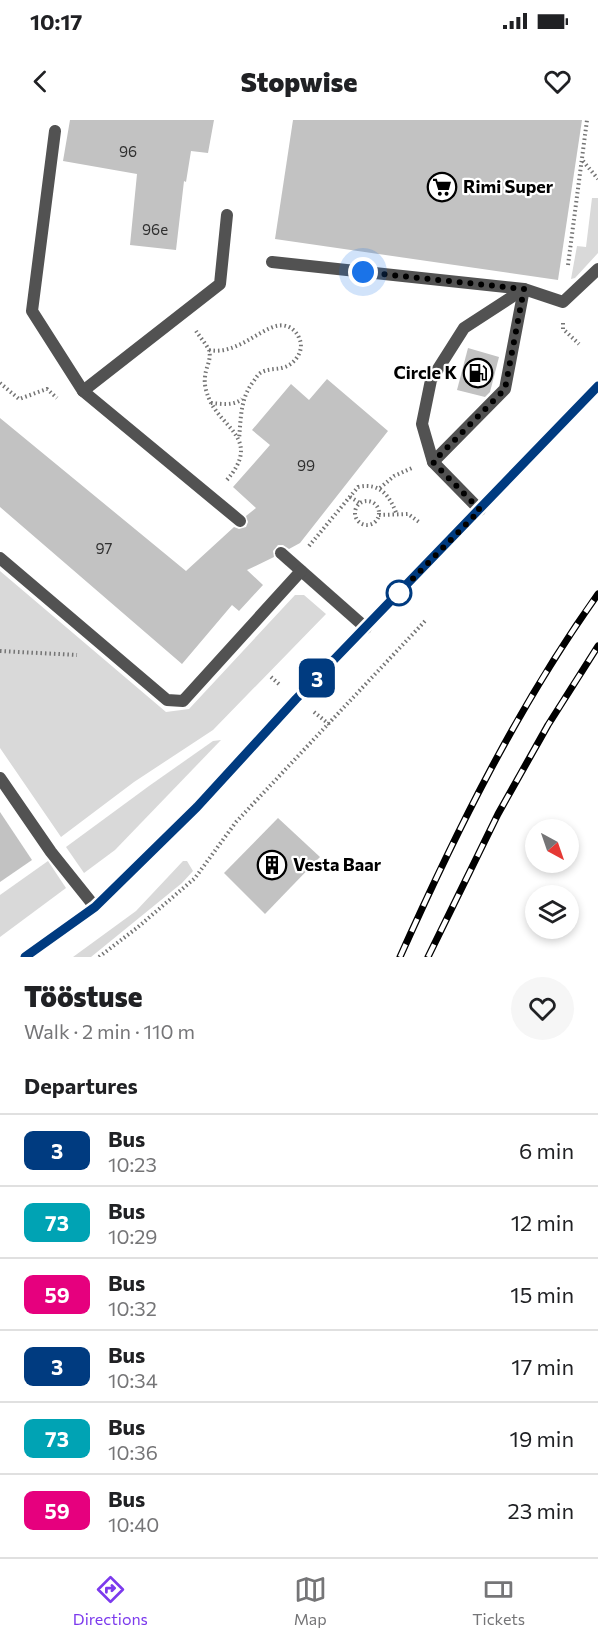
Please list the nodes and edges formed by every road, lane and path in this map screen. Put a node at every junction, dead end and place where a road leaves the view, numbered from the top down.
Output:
1 (587, 120) edge
2 (55, 131) dead end
3 (582, 160) junction
4 (598, 179) edge
5 (227, 215) dead end
6 (272, 262) dead end
7 (598, 269) edge
8 (567, 272) dead end
9 (524, 289) junction
10 (184, 312) junction
11 (208, 350) junction
12 (0, 382) edge
13 (598, 386) edge
14 (83, 391) junction
15 (243, 398) junction
16 (211, 403) junction
17 (65, 404) dead end
18 (239, 440) junction
19 (433, 460) junction
20 (380, 488) junction
21 (212, 497) junction
22 (350, 497) junction
23 (360, 503) junction
24 (480, 510) junction
25 (397, 514) junction
26 (379, 515) junction
27 (240, 521) dead end
28 (419, 522) dead end
29 (281, 553) dead end
30 (0, 558) edge
31 (297, 568) junction
32 (426, 620) dead end
33 (366, 628) junction
34 (0, 651) edge
35 (114, 657) junction
36 (0, 778) edge
37 (95, 907) junction
38 (25, 957) edge
39 (99, 957) edge

1 - 3 path
2 - 14 street
3 - 4 path
3 - 8 path
5 - 10 street
6 - 9 street
7 - 9 street
9 - 19 street
9 - 19 street
10 - 11 path
10 - 14 street
11 - 15 path
11 - 16 path
12 - 17 path
13 - 24 street
14 - 21 street
15 - 16 path
15 - 18 path
16 - 18 path
18 - 21 path
19 - 20 path
19 - 24 street
20 - 22 path
20 - 25 path
21 - 27 street
22 - 23 path
22 - 31 path
23 - 26 path
23 - 26 path
24 - 33 street
25 - 26 path
25 - 28 path
29 - 31 street
30 - 35 street
31 - 33 street
31 - 35 street
32 - 39 path
33 - 37 street
34 - 35 path
36 - 37 street
37 - 38 street

